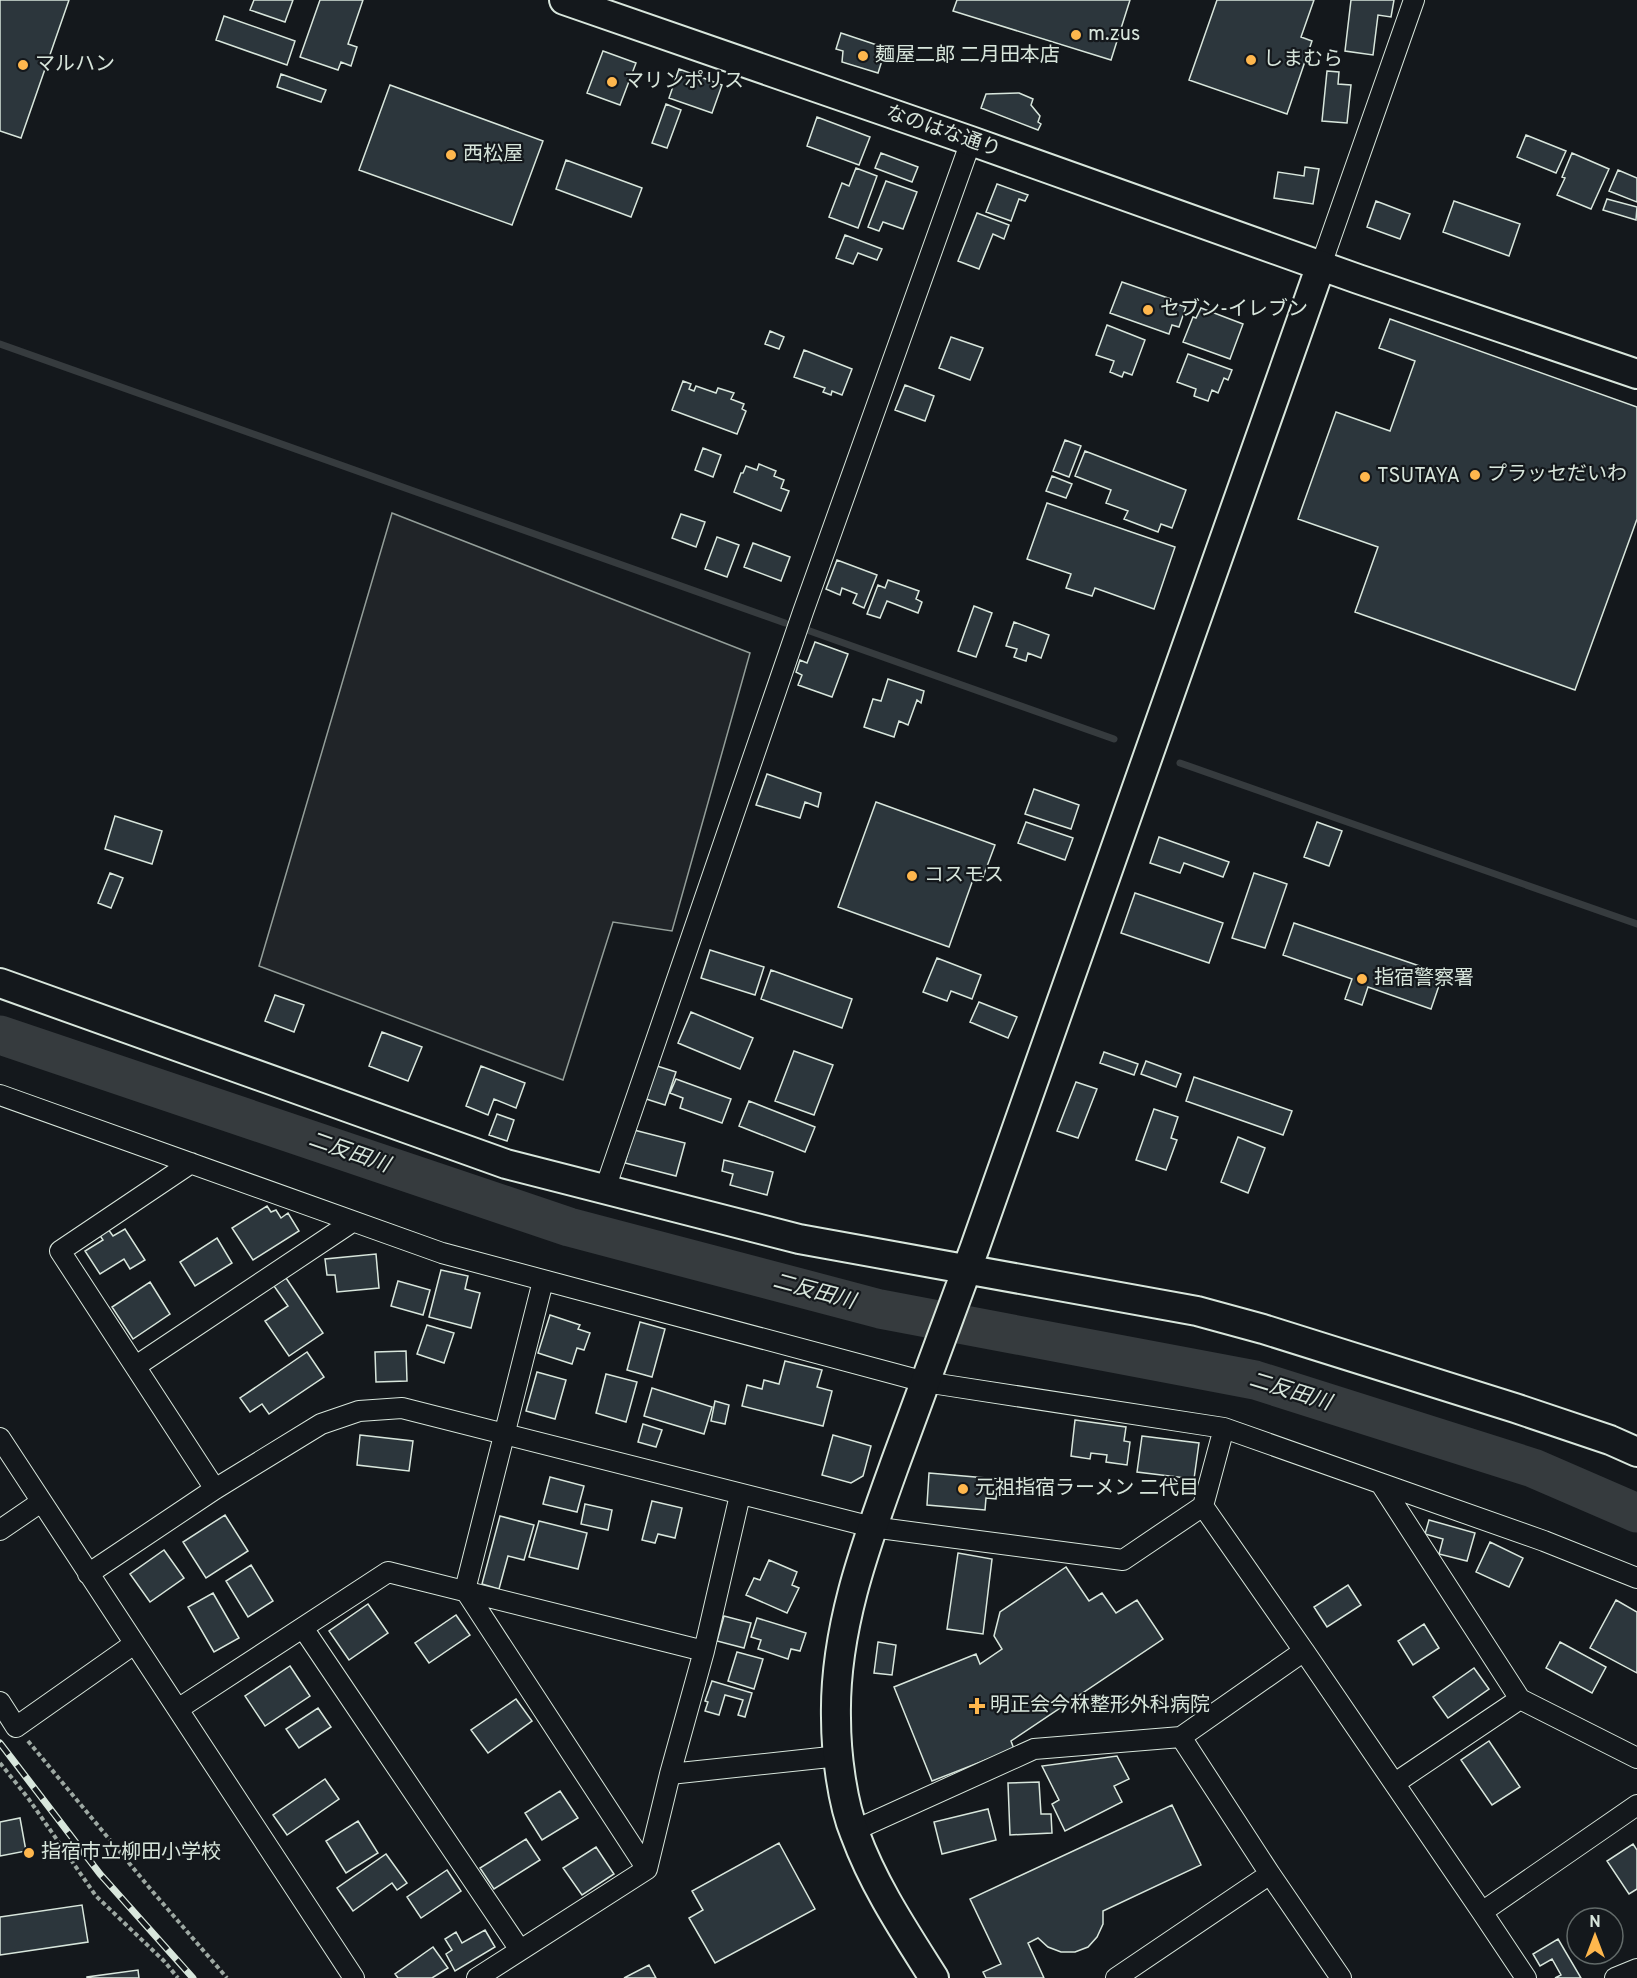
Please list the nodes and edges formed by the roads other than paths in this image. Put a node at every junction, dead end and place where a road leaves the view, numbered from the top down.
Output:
1 (564, 0) edge
2 (1414, 0) edge
3 (971, 141) junction
4 (1321, 265) junction
5 (1637, 374) edge
6 (0, 983) edge
7 (0, 1095) edge
8 (190, 1163) junction
9 (605, 1189) junction
10 (352, 1222) junction
11 (967, 1268) junction
12 (543, 1281) junction
13 (136, 1366) junction
14 (928, 1372) junction
15 (1224, 1428) junction
16 (505, 1434) junction
17 (0, 1438) edge
18 (1637, 1452) edge
19 (1381, 1484) junction
20 (215, 1489) junction
21 (740, 1495) junction
22 (41, 1502) junction
23 (1203, 1506) junction
24 (872, 1527) junction
25 (0, 1530) edge
26 (88, 1574) junction
27 (1637, 1578) edge
28 (465, 1590) junction
29 (303, 1628) junction
30 (134, 1644) junction
31 (704, 1651) junction
32 (1304, 1651) junction
33 (1520, 1699) junction
34 (0, 1702) edge
35 (178, 1709) junction
36 (1181, 1737) junction
37 (839, 1756) junction
38 (1637, 1758) edge
39 (670, 1774) junction
40 (1395, 1782) junction
41 (1637, 1805) edge
42 (853, 1831) junction
43 (647, 1869) junction
44 (1270, 1874) junction
45 (1482, 1912) junction
46 (520, 1950) junction
47 (1637, 1969) edge
48 (1139, 1972) edge
49 (354, 1978) edge
50 (477, 1978) edge
51 (934, 1978) edge
52 (1116, 1978) edge
53 (1341, 1978) edge
54 (1526, 1978) edge
55 (1615, 1978) edge

1 - 3 street, なのはな通り
2 - 4 street
3 - 4 street, なのはな通り
3 - 9 street
4 - 5 street, なのはな通り
4 - 11 street
6 - 9 street
7 - 8 street
8 - 10 street
8 - 13 street
9 - 11 street
10 - 12 street
10 - 13 street
11 - 14 street
11 - 18 street
12 - 14 street
12 - 16 street
13 - 20 street
14 - 15 street
14 - 24 street
15 - 19 street
15 - 23 street
16 - 20 street
16 - 21 street
16 - 28 street
17 - 22 street
19 - 27 street
19 - 33 street
20 - 26 street
21 - 24 street
21 - 31 street
22 - 25 street
22 - 26 street
23 - 24 street
23 - 32 street
24 - 37 street
26 - 30 street
28 - 29 street
28 - 31 street
28 - 43 street
29 - 35 street
29 - 46 street
30 - 34 street
30 - 35 street
31 - 39 street
32 - 36 street
32 - 40 street
33 - 38 street
33 - 40 street
35 - 49 street
36 - 42 street
36 - 44 street
37 - 39 street
37 - 42 street
39 - 43 street
40 - 45 street
41 - 45 street
42 - 51 street
43 - 46 street
44 - 48 street
44 - 53 street
45 - 54 street
46 - 50 street
47 - 55 street
48 - 52 street

